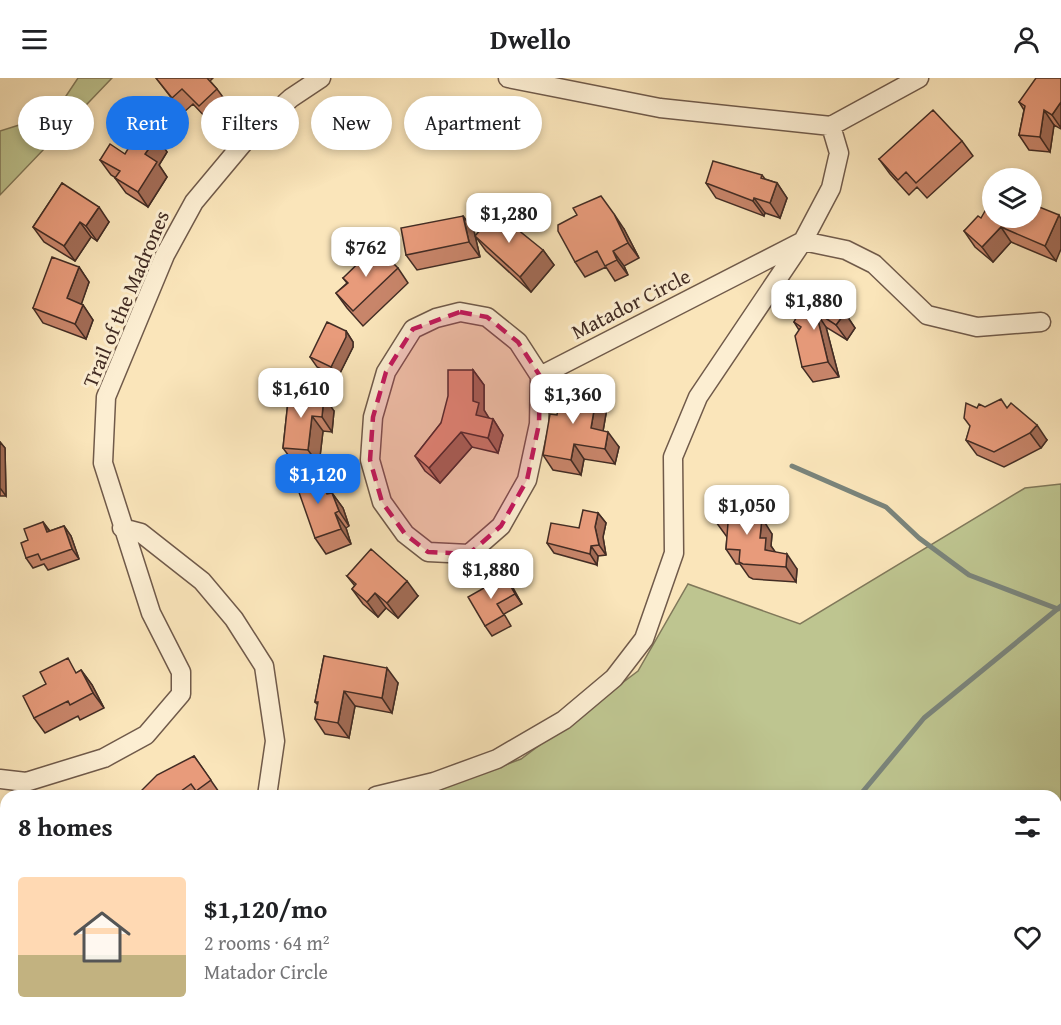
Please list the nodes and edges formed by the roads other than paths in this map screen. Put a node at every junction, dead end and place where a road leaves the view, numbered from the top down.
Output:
1 (321, 78) edge
2 (508, 78) edge
3 (919, 78) edge
4 (831, 126) junction
5 (803, 241) junction
6 (1041, 322) dead end
7 (540, 376) junction
8 (122, 528) junction
9 (0, 779) edge
10 (268, 790) edge
11 (401, 790) edge

1 - 8 street, Trail of the Madrones
2 - 4 street
3 - 4 street
4 - 5 street
5 - 6 street
5 - 7 street, Matador Circle
5 - 11 street
7 - 7 street
8 - 9 street, Trail of the Madrones
8 - 10 street

